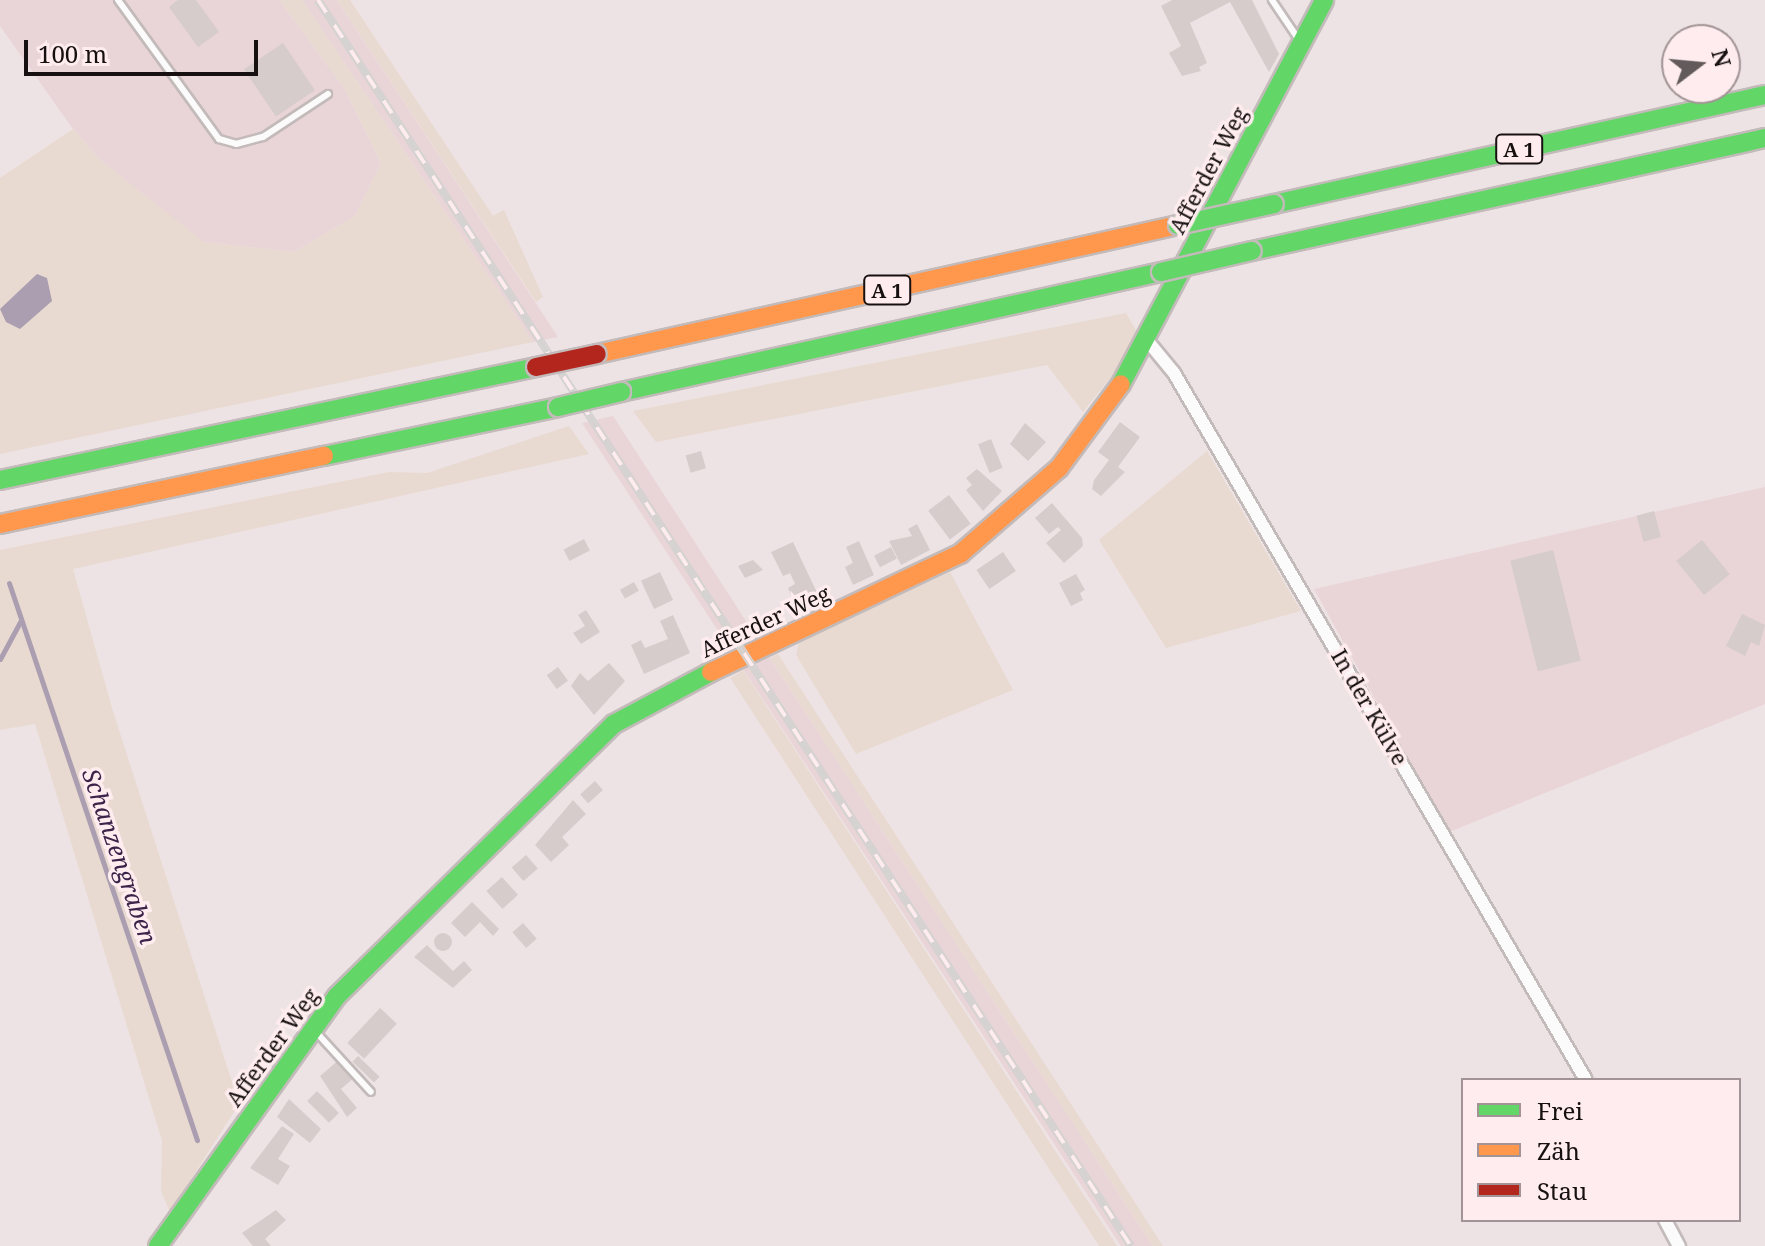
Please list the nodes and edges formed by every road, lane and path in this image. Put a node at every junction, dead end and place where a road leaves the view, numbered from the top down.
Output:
1 (118, 0) edge
2 (1272, 0) edge
3 (1324, 0) edge
4 (1301, 43) junction
5 (328, 94) dead end
6 (1765, 95) edge
7 (1765, 138) edge
8 (1146, 339) junction
9 (0, 480) edge
10 (0, 524) edge
11 (311, 1027) junction
12 (1585, 1078) edge
13 (371, 1092) dead end
14 (1666, 1222) edge
15 (158, 1246) edge
16 (1679, 1246) edge

1 - 5 lane
2 - 4 lane
3 - 4 main road, Afferder Weg
4 - 8 main road, Afferder Weg
6 - 9 main road, A 1, bridge
7 - 10 main road, A 1, bridge
8 - 11 main road, Afferder Weg
8 - 12 street, In der Külve
11 - 13 lane
11 - 15 main road, Afferder Weg
14 - 16 street

